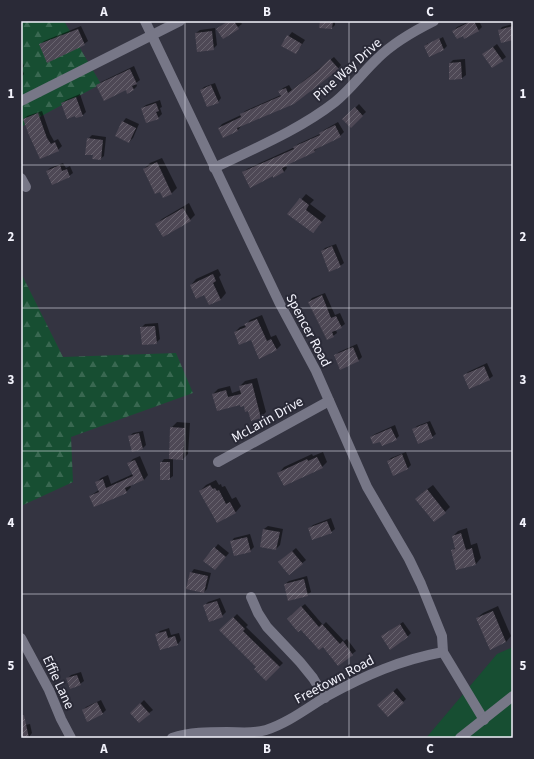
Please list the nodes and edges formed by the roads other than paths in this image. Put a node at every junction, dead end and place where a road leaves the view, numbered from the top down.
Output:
1 (145, 21) edge
2 (180, 21) edge
3 (434, 21) edge
4 (152, 36) junction
5 (21, 101) edge
6 (214, 168) junction
7 (21, 178) edge
8 (26, 187) dead end
9 (329, 401) junction
10 (218, 462) dead end
11 (251, 597) dead end
12 (21, 638) edge
13 (444, 652) junction
14 (513, 696) edge
15 (325, 698) junction
16 (484, 720) junction
17 (71, 738) edge
18 (172, 738) edge
19 (460, 738) edge

1 - 4 street, Spencer Road
2 - 4 street
3 - 6 street, Pine Way Drive
4 - 5 street
4 - 6 street, Spencer Road
6 - 9 street, Spencer Road
7 - 8 street
9 - 10 street, McLarin Drive
9 - 13 street, Spencer Road
11 - 15 street
12 - 17 street, Effie Lane
13 - 15 street, Freetown Road
13 - 16 street
14 - 16 street
15 - 18 street, Freetown Road
16 - 19 street

